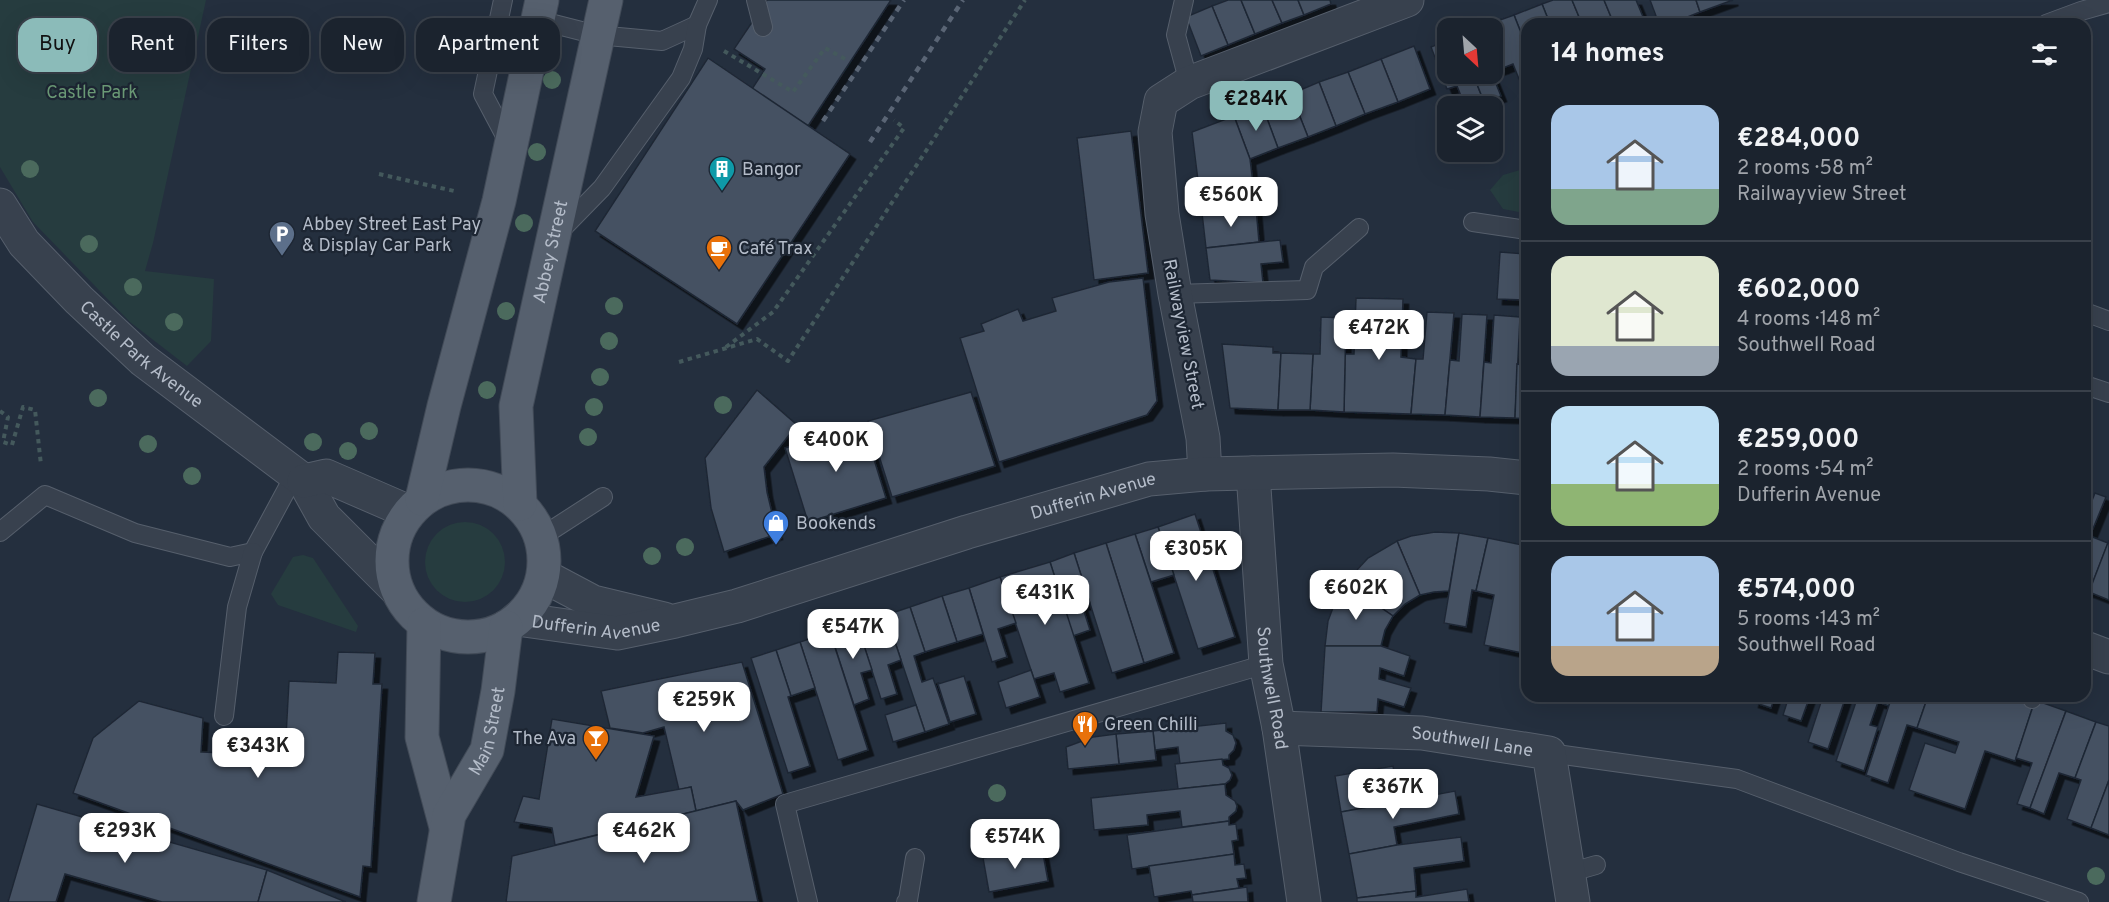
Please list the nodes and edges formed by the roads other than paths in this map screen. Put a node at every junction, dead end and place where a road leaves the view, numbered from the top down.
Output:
1 (503, 0) edge
2 (606, 0) edge
3 (708, 0) edge
4 (756, 0) edge
5 (1184, 0) edge
6 (1407, 0) edge
7 (2109, 3) edge
8 (540, 10) edge
9 (2061, 18) edge
10 (697, 24) junction
11 (763, 27) dead end
12 (597, 35) junction
13 (1189, 83) junction
14 (511, 146) junction
15 (0, 206) edge
16 (1473, 222) dead end
17 (1359, 228) dead end
18 (1521, 229) edge
19 (552, 238) junction
20 (1175, 294) junction
21 (2091, 314) edge
22 (2109, 321) edge
23 (2091, 387) edge
24 (2109, 393) edge
25 (1253, 473) junction
26 (1205, 474) junction
27 (299, 477) junction
28 (1521, 477) edge
29 (603, 496) dead end
30 (520, 504) junction
31 (416, 506) junction
32 (0, 532) edge
33 (541, 537) junction
34 (253, 552) junction
35 (544, 576) junction
36 (397, 590) junction
37 (675, 621) junction
38 (512, 623) junction
39 (424, 624) junction
40 (2091, 650) edge
41 (2109, 657) edge
42 (1266, 664) junction
43 (224, 716) dead end
44 (1279, 728) junction
45 (1549, 753) junction
46 (446, 827) junction
47 (915, 858) dead end
48 (1579, 880) edge
49 (434, 902) edge
50 (808, 902) edge
51 (906, 902) edge
52 (1304, 902) edge
53 (2079, 902) edge

1 - 14 lane
2 - 12 main road, Abbey Street
3 - 10 lane
4 - 11 lane
5 - 13 lane
6 - 13 street, Railwayview Street
7 - 9 lane
8 - 12 lane
8 - 14 main road
10 - 12 lane
10 - 19 lane
12 - 19 main road, Abbey Street
13 - 20 street, Railwayview Street
14 - 31 main road
15 - 27 street, Castle Park Avenue
16 - 18 lane
17 - 20 lane
19 - 30 main road, Abbey Street
20 - 26 street, Railwayview Street
21 - 22 lane
23 - 24 lane
25 - 26 street, Dufferin Avenue
25 - 28 street, Dufferin Avenue
25 - 42 street, Southwell Road
26 - 37 street, Dufferin Avenue
27 - 31 street
27 - 34 lane
27 - 36 street, Castle Park Avenue
29 - 33 lane
30 - 31 main road
30 - 33 main road
31 - 36 main road
32 - 34 lane
33 - 35 main road
34 - 43 lane
35 - 37 street, Dufferin Avenue
35 - 38 main road
36 - 39 main road
37 - 38 street, Dufferin Avenue
38 - 39 main road
38 - 46 main road, Main Street
39 - 46 main road, Main Street
40 - 41 street
42 - 44 street, Southwell Road
42 - 50 lane
44 - 45 street, Southwell Lane
44 - 52 street, Southwell Road
45 - 48 street, Southwell Lane
45 - 53 lane
46 - 49 main road, Main Street
47 - 51 lane

